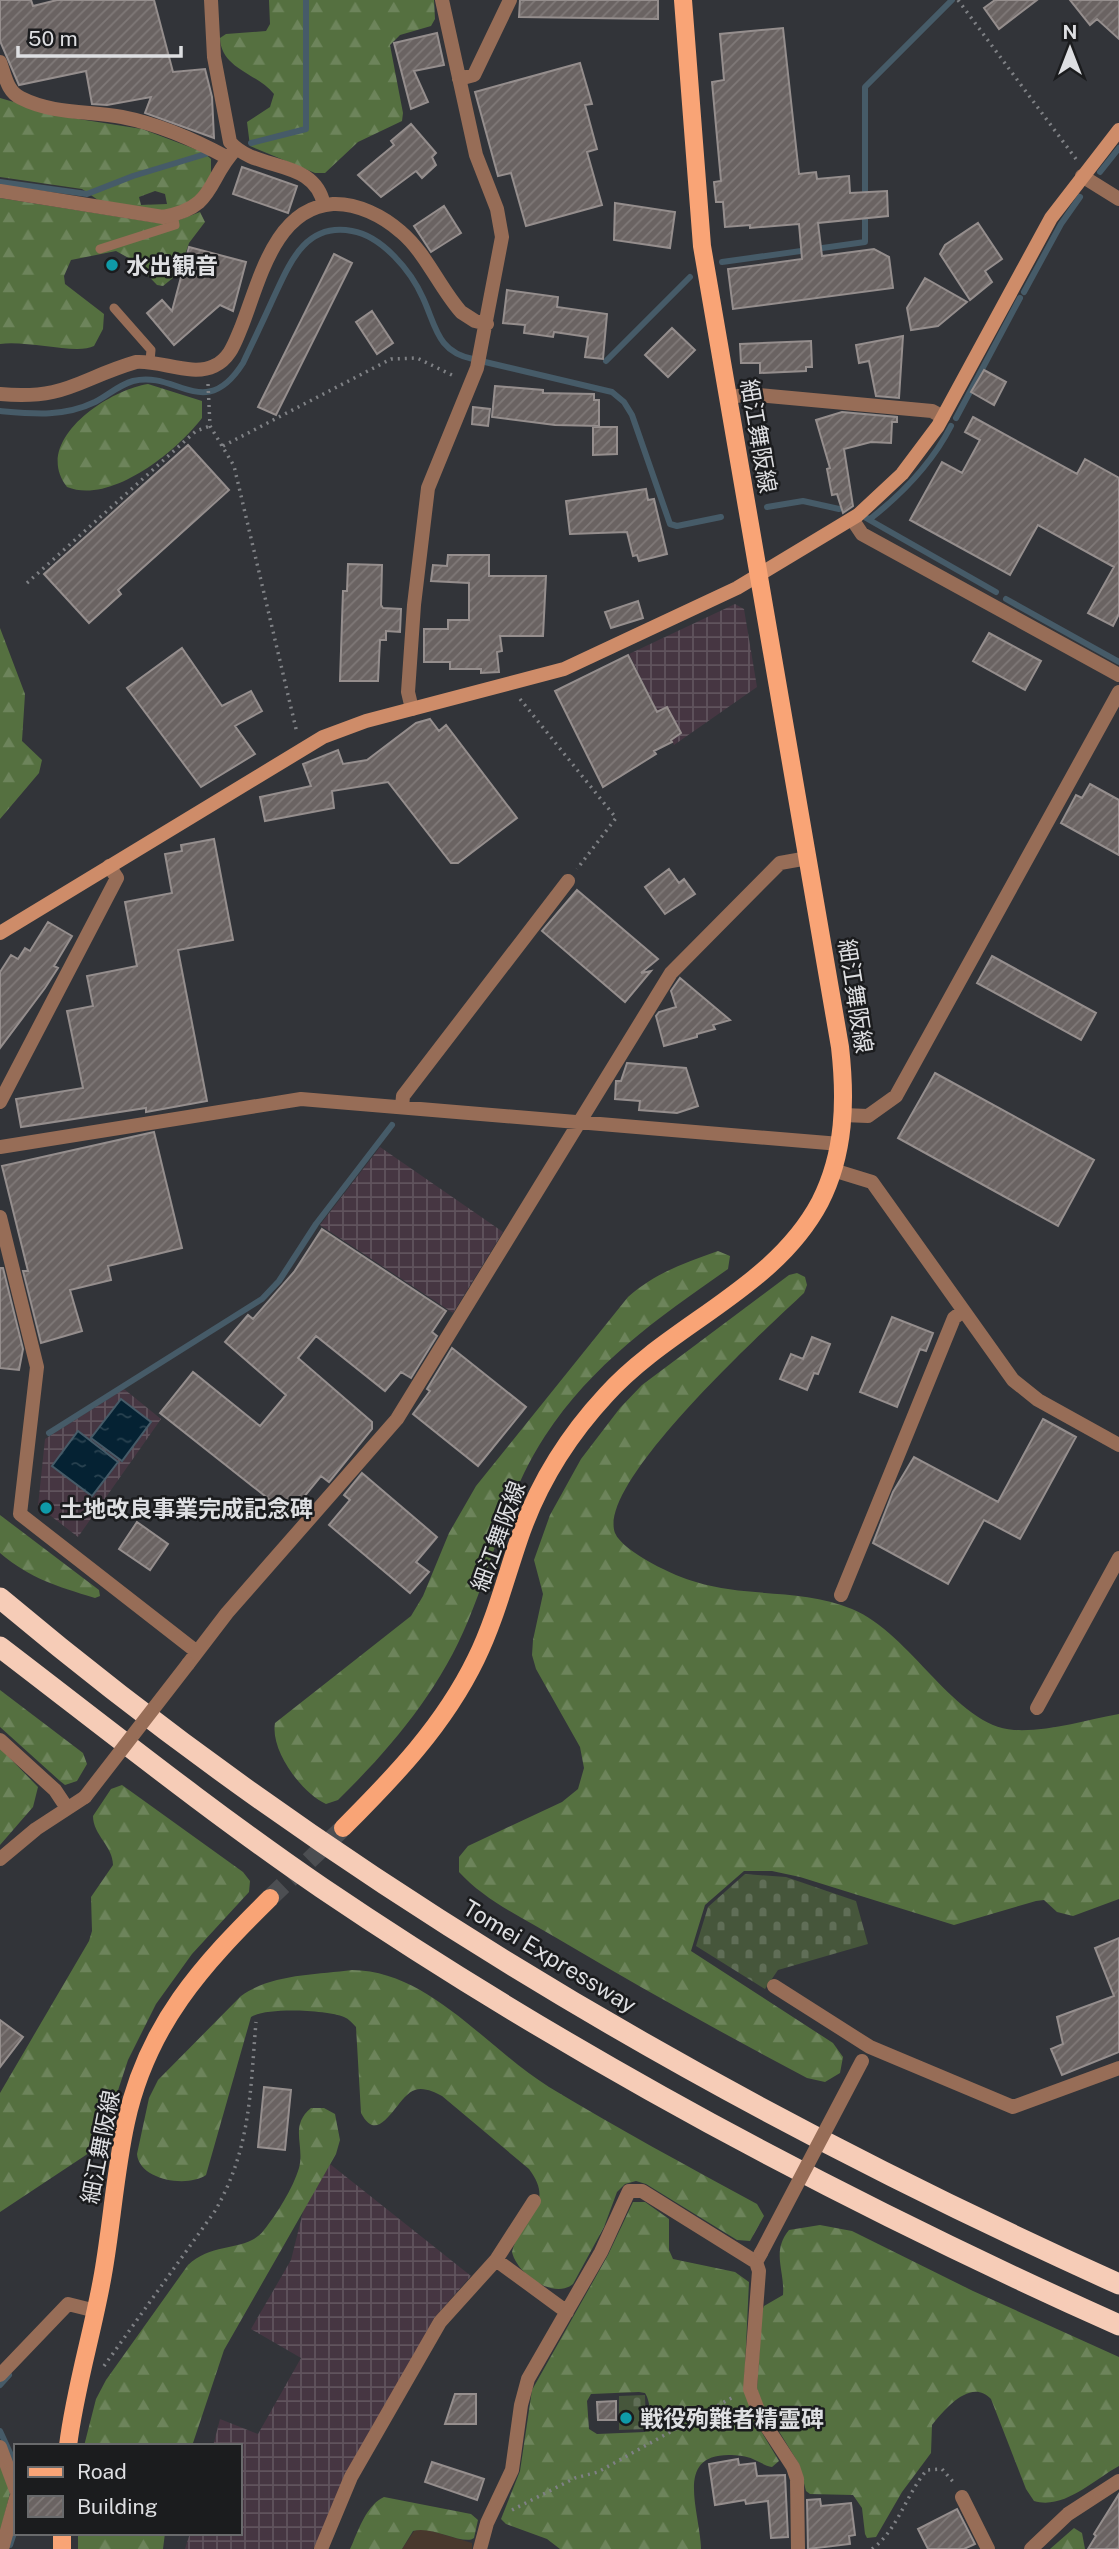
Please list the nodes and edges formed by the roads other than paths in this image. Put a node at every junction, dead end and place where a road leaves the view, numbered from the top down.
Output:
1 (211, 0) edge
2 (442, 0) edge
3 (510, 0) edge
4 (683, 0) edge
5 (0, 62) edge
6 (459, 79) junction
7 (5, 90) edge
8 (1119, 130) edge
9 (232, 154) junction
10 (1085, 172) junction
11 (0, 191) edge
12 (1119, 199) edge
13 (324, 205) junction
14 (173, 215) junction
15 (100, 249) dead end
16 (114, 308) dead end
17 (487, 324) junction
18 (150, 361) junction
19 (0, 394) edge
20 (728, 398) junction
21 (943, 417) junction
22 (852, 519) junction
23 (759, 575) junction
24 (1119, 675) edge
25 (1119, 691) edge
26 (412, 709) junction
27 (808, 858) junction
28 (109, 866) junction
29 (568, 881) road end
30 (0, 933) edge
31 (0, 1102) edge
32 (402, 1107) junction
33 (843, 1115) junction
34 (580, 1121) junction
35 (839, 1144) junction
36 (0, 1147) edge
37 (833, 1170) junction
38 (0, 1217) edge
39 (963, 1311) junction
40 (1119, 1445) edge
41 (1119, 1558) edge
42 (841, 1595) dead end
43 (0, 1598) edge
44 (0, 1647) edge
45 (197, 1652) junction
46 (1037, 1708) dead end
47 (0, 1740) edge
48 (67, 1808) junction
49 (343, 1828) tunnel mouth
50 (0, 1859) edge
51 (270, 1898) tunnel mouth
52 (774, 1986) dead end
53 (870, 2047) junction
54 (1119, 2068) edge
55 (534, 2201) dead end
56 (759, 2257) junction
57 (496, 2260) junction
58 (1119, 2284) edge
59 (96, 2311) junction
60 (567, 2312) junction
61 (1119, 2325) edge
62 (0, 2375) edge
63 (68, 2444) edge
64 (0, 2447) edge
65 (1119, 2481) edge
66 (14, 2485) edge
67 (962, 2497) road end
68 (14, 2505) edge
69 (2, 2549) edge
70 (321, 2549) edge
71 (480, 2549) edge
72 (798, 2549) edge
73 (988, 2549) edge
74 (1031, 2549) edge

1 - 9 street
2 - 6 street
3 - 6 street
4 - 20 main road, 細江舞阪線
5 - 7 street
6 - 17 street
7 - 9 street
8 - 10 street
9 - 13 street
9 - 14 street
10 - 12 street
10 - 21 street
11 - 14 street
13 - 17 street
13 - 18 street
14 - 15 lane
16 - 18 lane
17 - 26 street
18 - 19 street
20 - 21 street
20 - 23 main road, 細江舞阪線
21 - 22 street
22 - 23 street
22 - 24 street
23 - 26 street
23 - 27 main road, 細江舞阪線
25 - 33 street
26 - 28 street
27 - 33 main road, 細江舞阪線
27 - 34 street
28 - 30 street
28 - 31 street
29 - 32 street
32 - 34 street
32 - 36 street
33 - 35 main road, 細江舞阪線
34 - 35 street
34 - 45 street
35 - 37 main road, 細江舞阪線
37 - 39 street
37 - 49 main road, 細江舞阪線
38 - 45 street
39 - 40 street
39 - 42 street
41 - 46 street
43 - 58 highway, Tomei Expressway
44 - 61 highway
45 - 48 street, bridge
47 - 48 street
48 - 50 street
51 - 59 main road, 細江舞阪線
52 - 53 street
53 - 54 street
53 - 56 street, bridge
55 - 57 street
56 - 60 street
56 - 72 street
57 - 60 street
57 - 70 street
59 - 62 street
59 - 63 main road, 細江舞阪線
60 - 71 street
64 - 66 street
65 - 74 street
67 - 73 street
68 - 69 street

